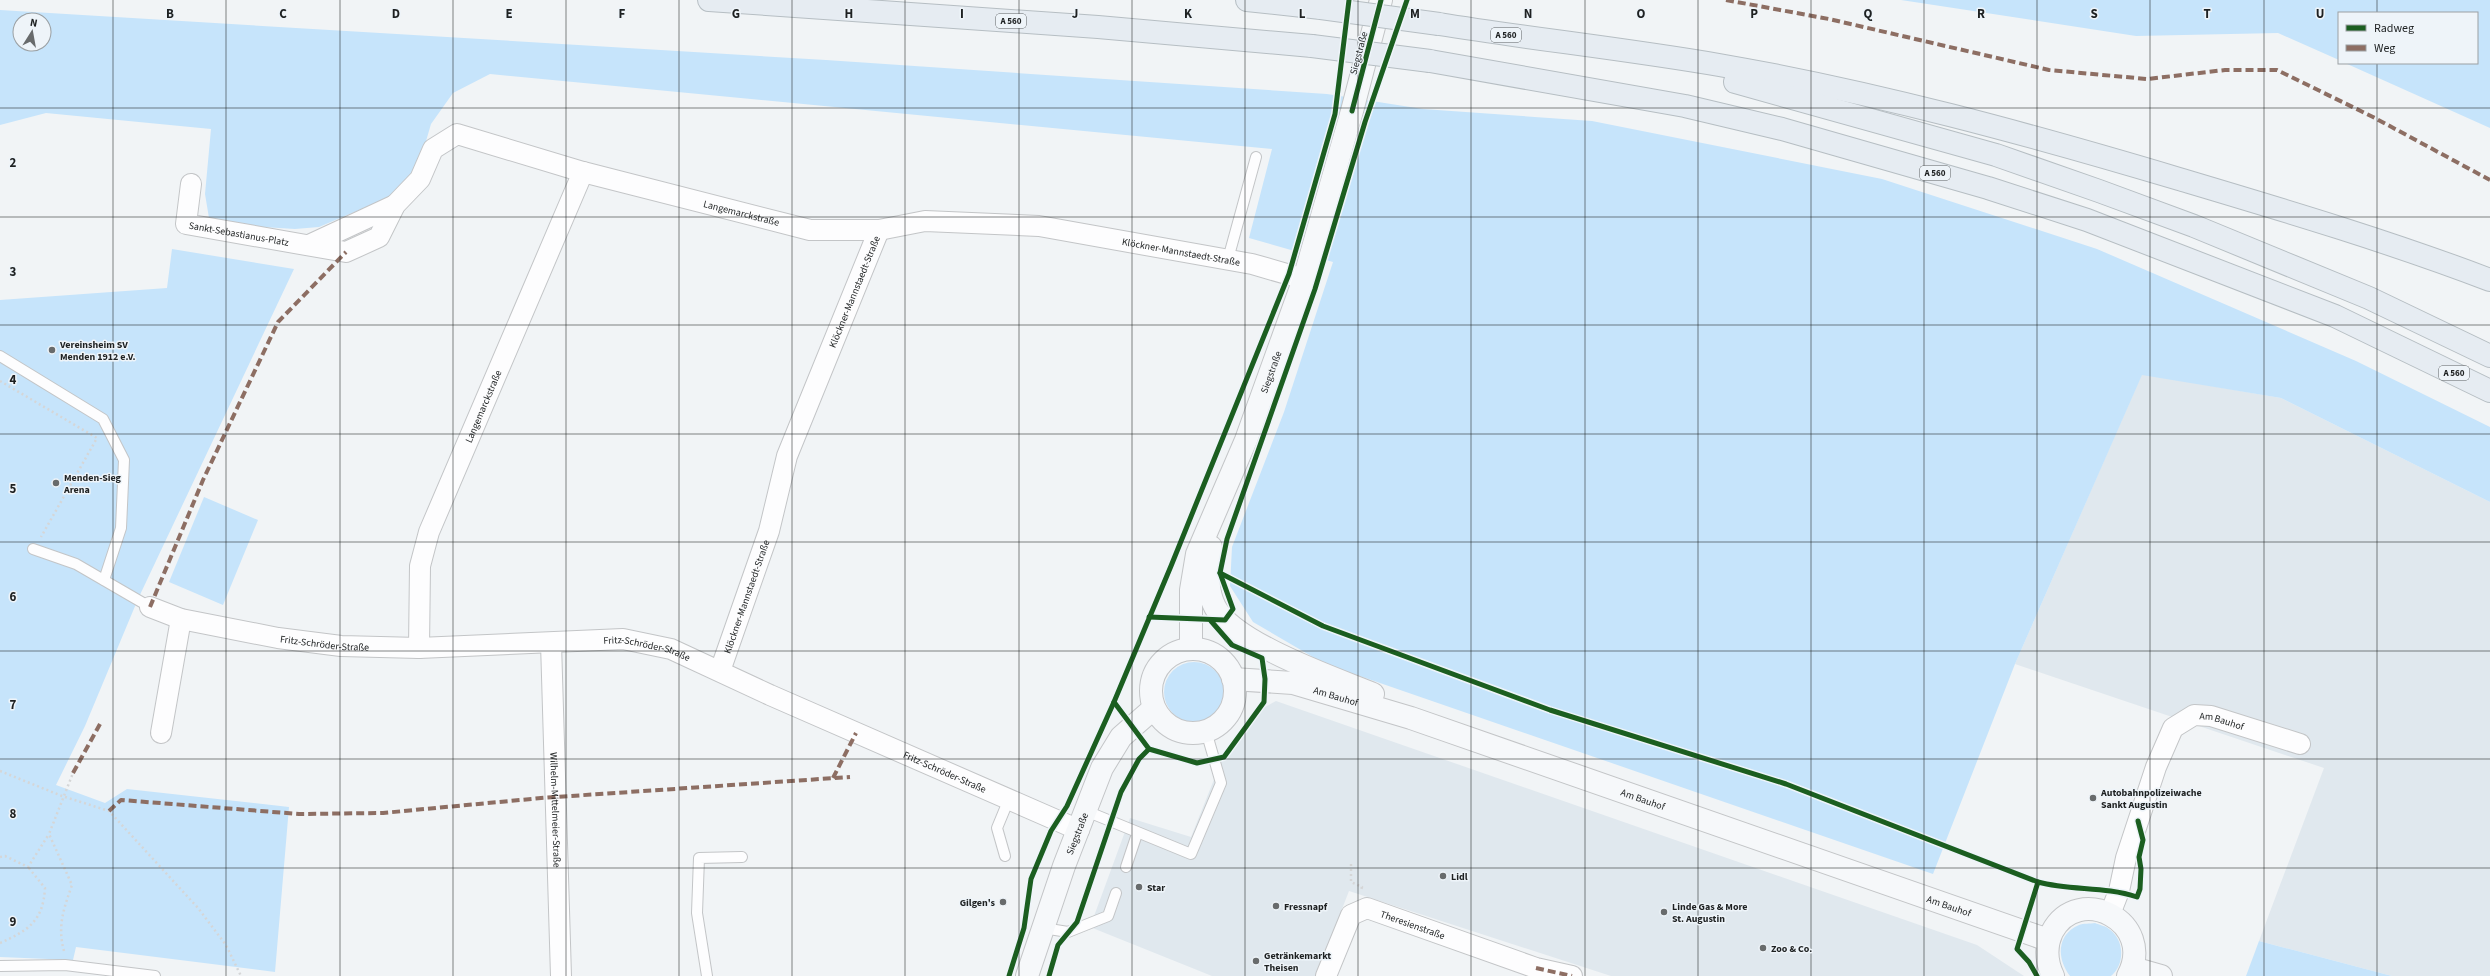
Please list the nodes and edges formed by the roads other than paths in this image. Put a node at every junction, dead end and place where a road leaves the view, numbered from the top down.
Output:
1 (709, 0) edge
2 (1246, 0) edge
3 (1381, 0) edge
4 (1574, 45) junction
5 (456, 134) joint
6 (1256, 157) dead end
7 (583, 172) junction
8 (191, 184) dead end
9 (879, 230) junction
10 (1228, 259) junction
11 (1304, 279) junction
12 (2490, 280) edge
13 (0, 356) edge
14 (2490, 356) edge
15 (2490, 391) edge
16 (1214, 518) junction
17 (33, 549) road end
18 (104, 580) junction
19 (150, 607) joint
20 (181, 619) junction
21 (551, 643) junction
22 (419, 648) junction
23 (1191, 649) junction
24 (720, 670) junction
25 (1233, 679) junction
26 (1154, 708) junction
27 (1411, 718) junction
28 (1206, 731) junction
29 (161, 733) dead end
30 (2300, 744) dead end
31 (1009, 799) junction
32 (1082, 820) junction
33 (1137, 834) junction
34 (1005, 856) dead end
35 (742, 857) dead end
36 (1126, 867) dead end
37 (1116, 893) dead end
38 (2110, 914) junction
39 (1043, 928) junction
40 (2048, 940) junction
41 (0, 966) edge
42 (2131, 972) edge
43 (155, 976) edge
44 (561, 976) edge
45 (707, 976) edge
46 (1027, 976) edge
47 (1326, 976) edge
48 (1572, 976) edge
49 (2053, 976) edge
50 (2161, 976) edge

1 - 15 highway, A 560, bridge
2 - 4 highway, A 560, bridge
3 - 11 main road, Siegstraße
4 - 12 highway
4 - 14 highway, A 560
5 - 7 street, Langemarckstraße
5 - 8 street, Sankt-Sebastianus-Platz
6 - 10 lane
7 - 9 street, Langemarckstraße
7 - 22 street, Langemarckstraße
9 - 10 street, Klöckner-Mannstaedt-Straße
9 - 24 street, Klöckner-Mannstaedt-Straße
10 - 11 street, Klöckner-Mannstaedt-Straße
11 - 16 main road, Siegstraße
13 - 18 lane
16 - 23 main road, Siegstraße
16 - 27 main road
17 - 18 lane
18 - 19 lane
19 - 20 street, Fritz-Schröder-Straße
20 - 22 street, Fritz-Schröder-Straße
20 - 29 street
21 - 22 street, Fritz-Schröder-Straße
21 - 24 street, Fritz-Schröder-Straße
21 - 44 street, Wilhelm-Mittelmeier-Straße
23 - 25 main road
23 - 26 main road
24 - 31 street, Fritz-Schröder-Straße
25 - 27 main road, Am Bauhof
25 - 28 main road
26 - 28 main road
26 - 32 main road, Siegstraße
27 - 40 main road, Am Bauhof
28 - 33 lane
30 - 38 street, Am Bauhof
31 - 32 street, Fritz-Schröder-Straße
31 - 34 lane
32 - 33 lane
32 - 39 main road, Siegstraße
33 - 36 lane
35 - 45 lane
37 - 39 lane
38 - 40 main road
38 - 42 main road
39 - 46 main road, Siegstraße
40 - 49 main road
41 - 43 lane
42 - 50 main road
47 - 48 street, Theresienstraße

